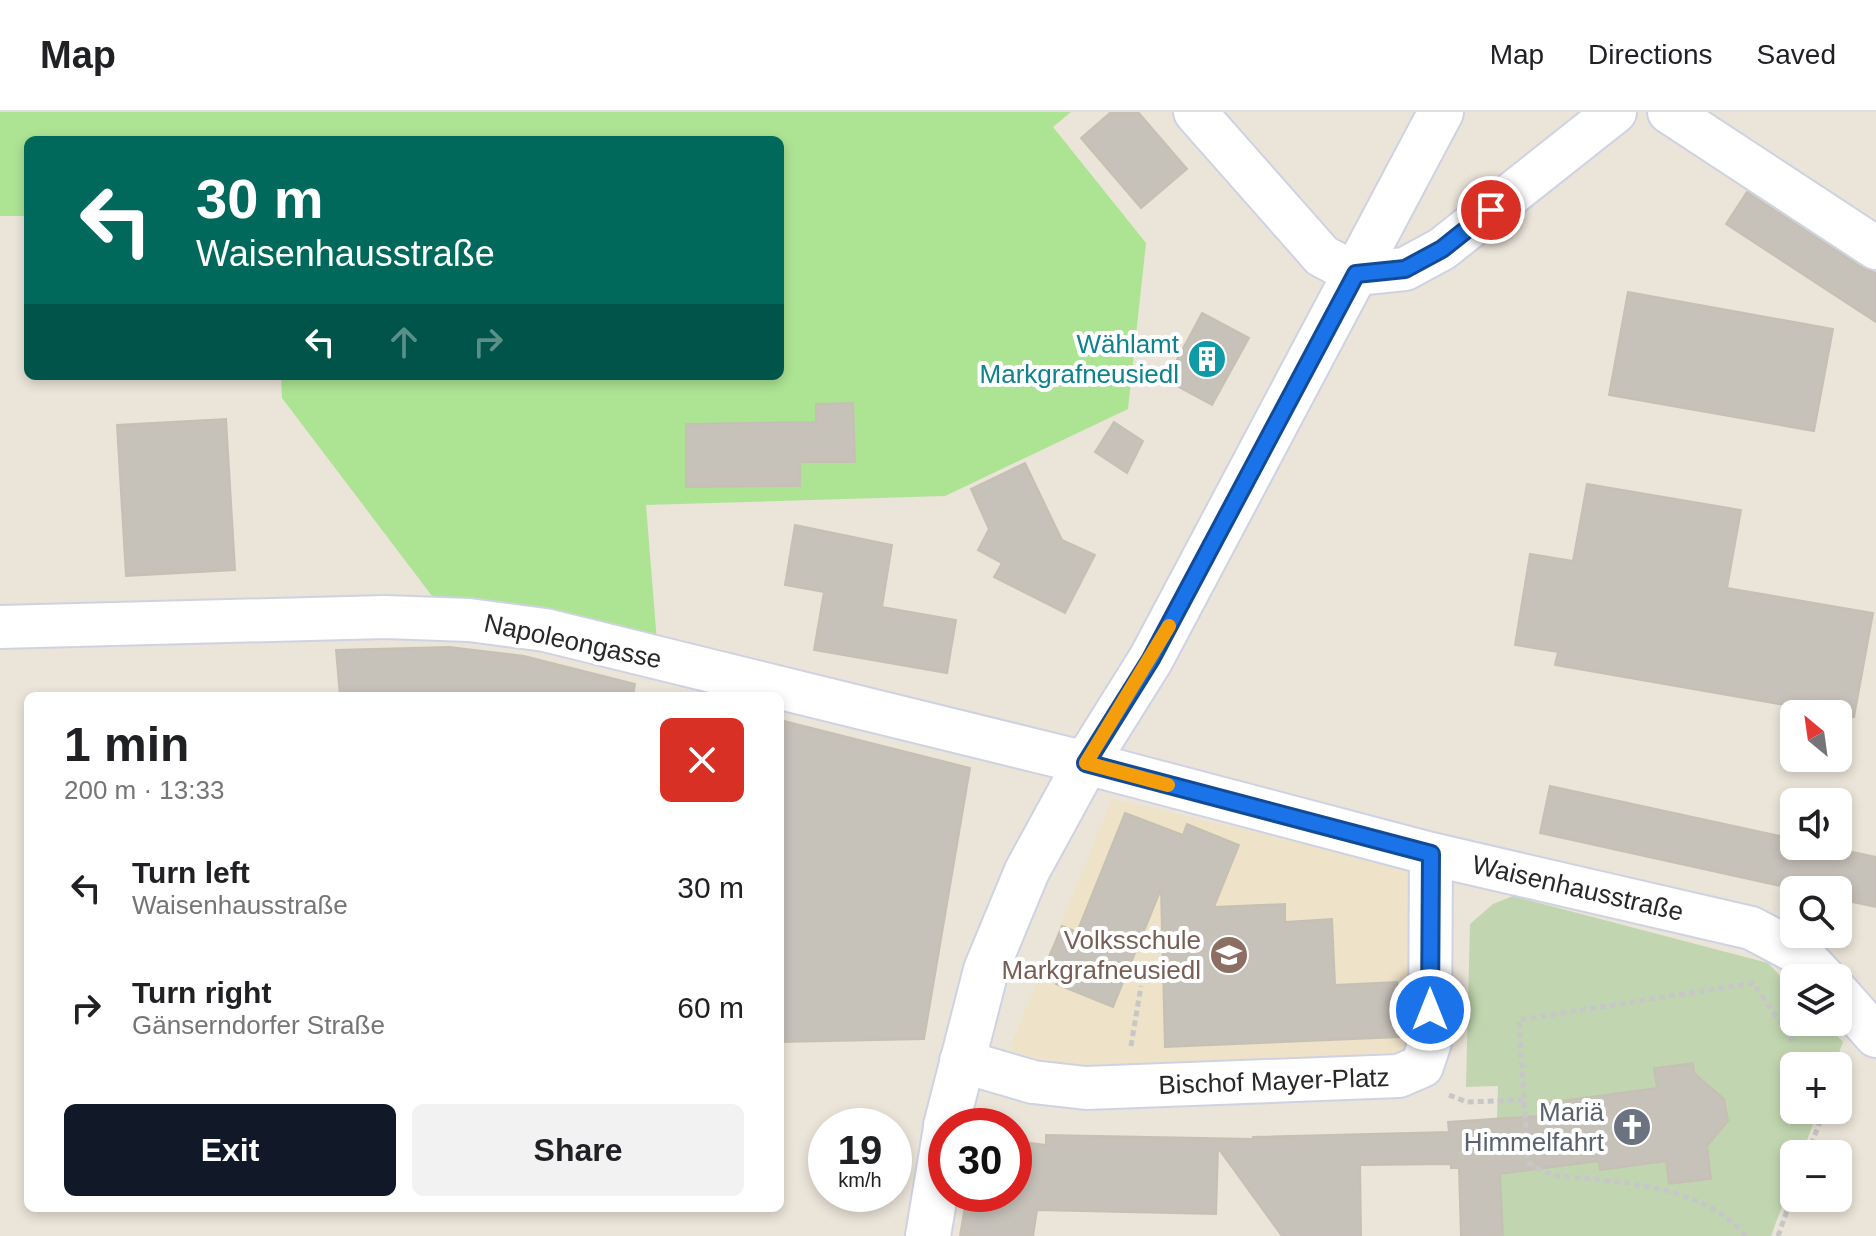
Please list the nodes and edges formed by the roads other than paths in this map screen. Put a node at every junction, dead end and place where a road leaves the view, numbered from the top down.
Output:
1 (1195, 112) edge
2 (1441, 112) edge
3 (1615, 112) edge
4 (1669, 112) edge
5 (1876, 248) edge
6 (1356, 274) junction
7 (0, 627) edge
8 (1086, 763) junction
9 (1431, 854) junction
10 (1811, 964) edge
11 (1852, 1009) edge
12 (1876, 1036) edge
13 (961, 1061) junction
14 (950, 1108) edge
15 (932, 1212) edge
16 (928, 1236) edge

1 - 6 street
2 - 6 main road
3 - 6 street
4 - 5 street
6 - 8 main road
7 - 8 street, Napoleongasse
8 - 9 street, Waisenhausstraße
8 - 13 main road
9 - 10 street, Waisenhausstraße
9 - 13 street, Bischof Mayer-Platz
11 - 12 street
13 - 14 main road
15 - 16 main road

